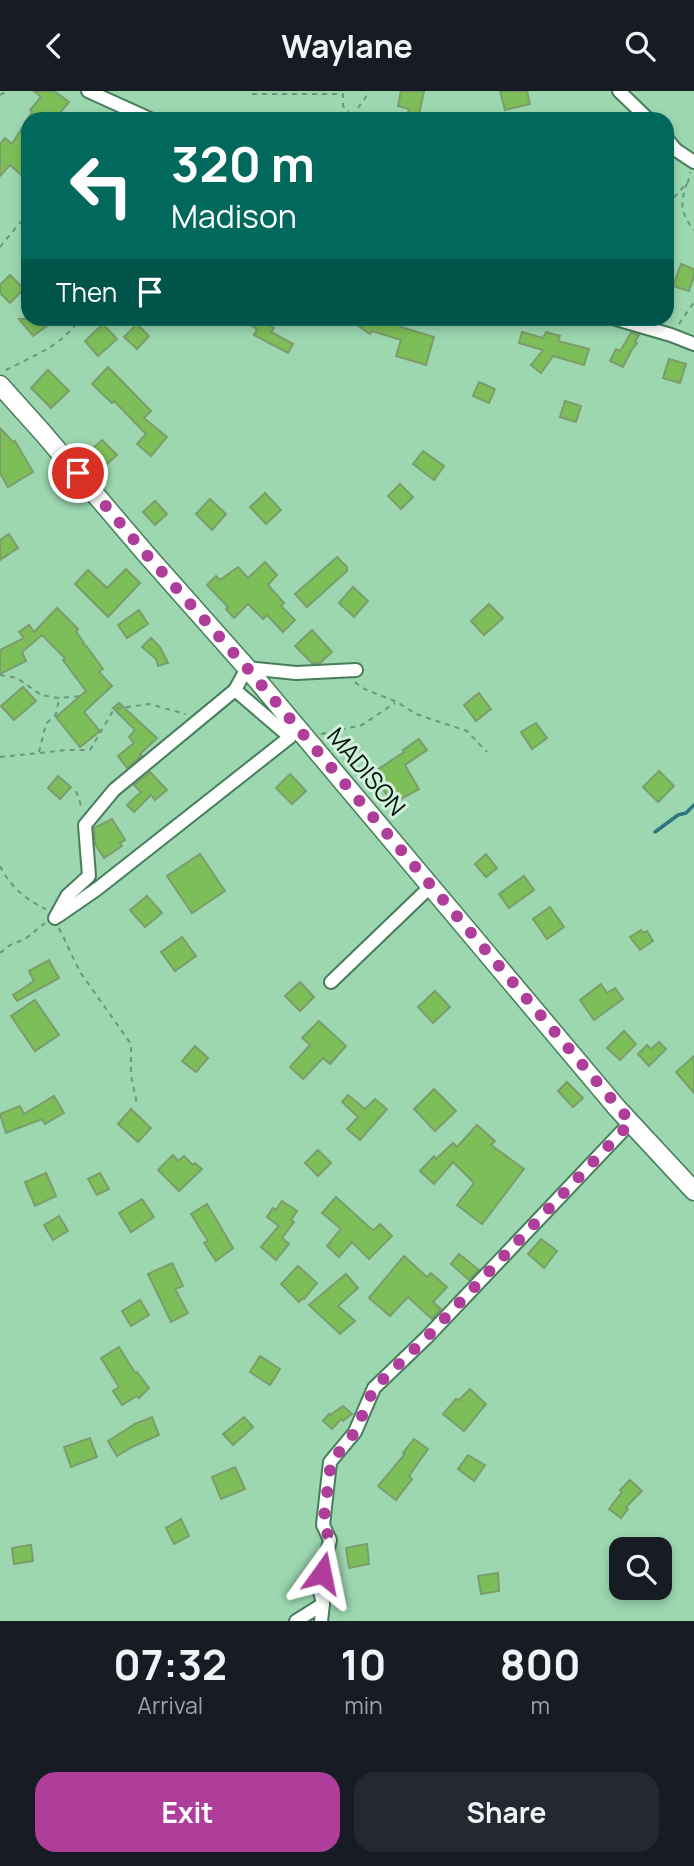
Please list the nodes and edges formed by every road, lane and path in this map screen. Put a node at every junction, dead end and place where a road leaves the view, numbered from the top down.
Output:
1 (7, 91) edge
2 (88, 91) edge
3 (365, 91) edge
4 (619, 91) edge
5 (252, 94) dead end
6 (0, 95) edge
7 (134, 112) edge
8 (348, 112) edge
9 (356, 112) edge
10 (641, 112) edge
11 (674, 148) edge
12 (693, 162) edge
13 (688, 182) junction
14 (674, 197) edge
15 (21, 222) edge
16 (694, 230) edge
17 (0, 247) edge
18 (694, 302) edge
19 (73, 326) edge
20 (641, 326) edge
21 (671, 335) junction
22 (694, 344) edge
23 (0, 374) edge
24 (0, 385) edge
25 (247, 668) junction
26 (356, 670) dead end
27 (340, 671) junction
28 (0, 675) edge
29 (235, 690) junction
30 (82, 696) dead end
31 (60, 698) junction
32 (397, 702) junction
33 (201, 717) junction
34 (306, 738) junction
35 (487, 752) dead end
36 (39, 753) junction
37 (0, 757) edge
38 (76, 791) dead end
39 (87, 822) junction
40 (0, 866) edge
41 (431, 885) junction
42 (55, 918) junction
43 (0, 953) edge
44 (331, 982) dead end
45 (137, 1104) dead end
46 (631, 1122) junction
47 (694, 1191) edge
48 (323, 1604) junction
49 (296, 1621) edge
50 (321, 1621) edge

1 - 6 path
2 - 7 street
3 - 9 path
4 - 10 street
5 - 8 path
11 - 12 street
12 - 13 path
13 - 14 path
13 - 16 path
15 - 17 path
18 - 21 path
19 - 23 path
20 - 21 street
21 - 22 street
24 - 25 street, MADISON
25 - 27 street
25 - 29 street
25 - 34 street, MADISON
26 - 27 street
27 - 32 path
28 - 31 path
29 - 33 street
29 - 42 street
30 - 31 path
31 - 36 path
32 - 34 path
32 - 35 path
33 - 36 path
33 - 39 street
34 - 41 street, MADISON
36 - 37 path
38 - 39 path
39 - 42 street
40 - 42 path
41 - 44 street
41 - 46 street, MADISON
42 - 43 path
42 - 45 path
46 - 47 street, MADISON
46 - 48 street
48 - 49 street
48 - 50 street

